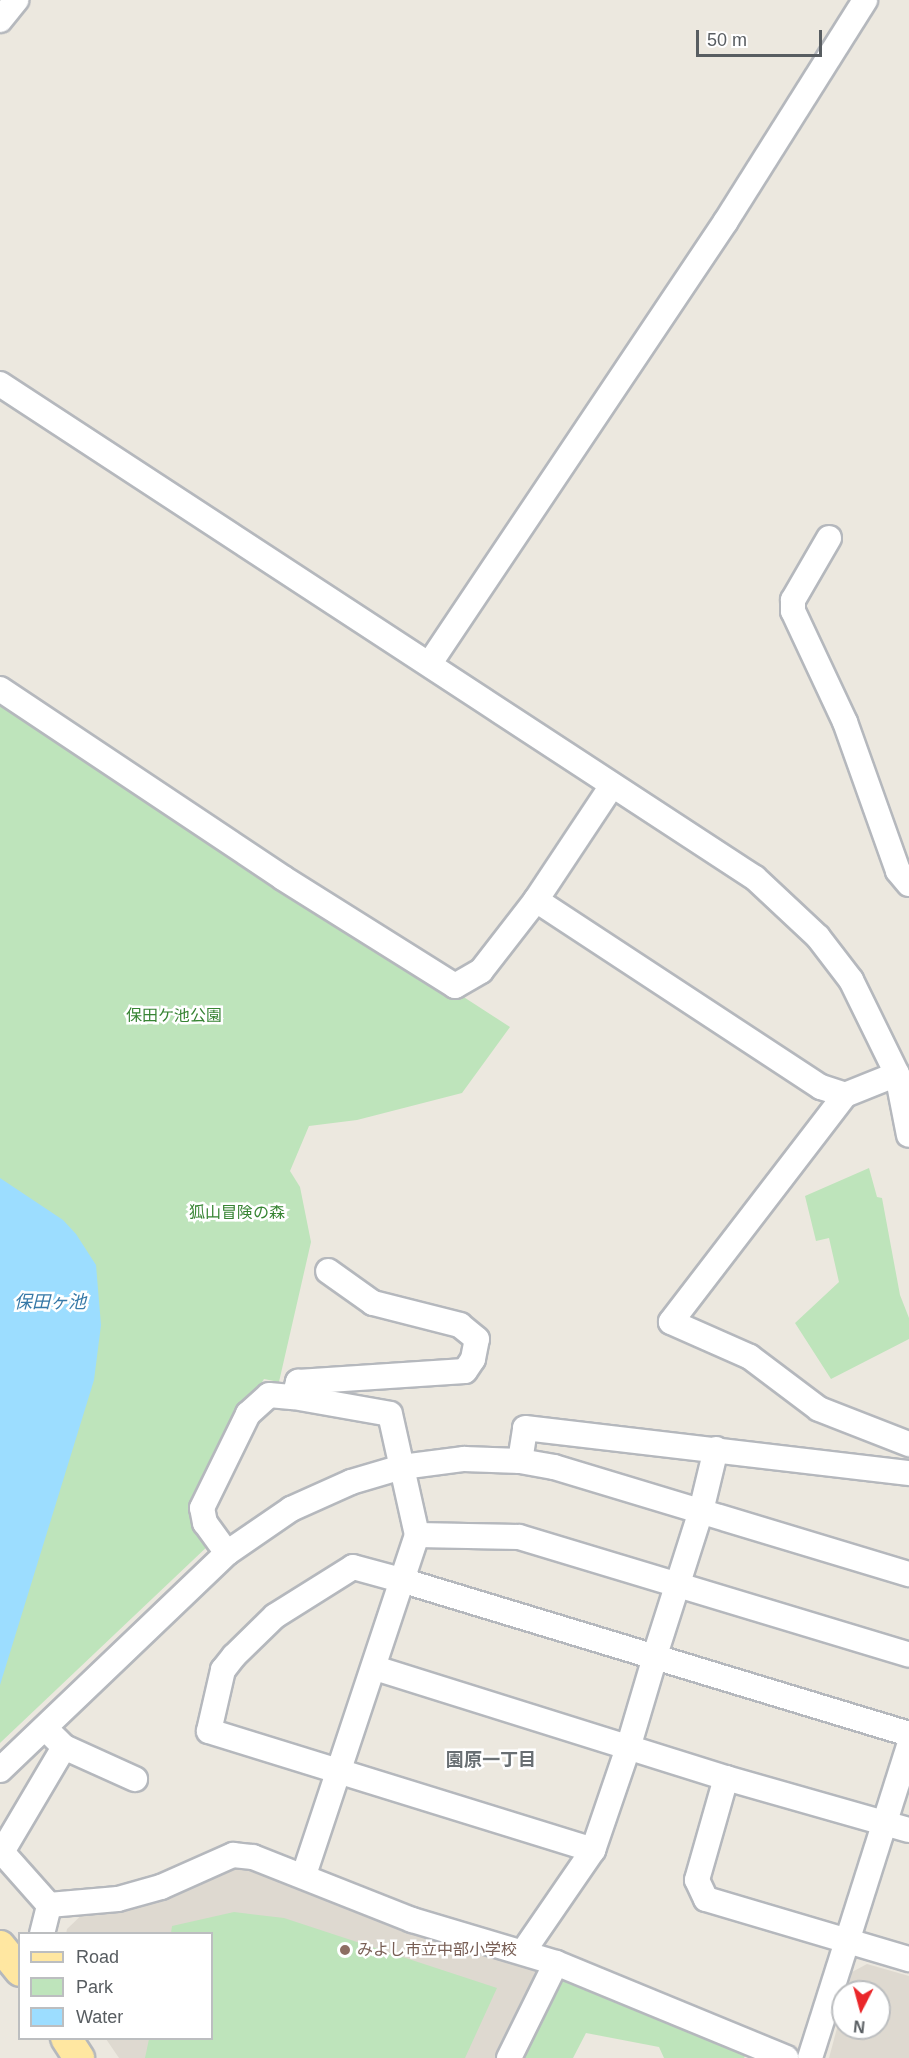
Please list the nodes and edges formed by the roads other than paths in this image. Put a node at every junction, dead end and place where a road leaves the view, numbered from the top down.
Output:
1 (16, 0) edge
2 (865, 0) edge
3 (0, 20) edge
4 (0, 384) edge
5 (829, 538) dead end
6 (430, 663) junction
7 (0, 690) edge
8 (611, 787) junction
9 (909, 884) edge
10 (536, 900) junction
11 (897, 1074) junction
12 (845, 1095) junction
13 (909, 1135) edge
14 (328, 1271) dead end
15 (294, 1397) junction
16 (909, 1444) edge
17 (716, 1449) junction
18 (520, 1461) junction
19 (402, 1467) junction
20 (909, 1473) edge
21 (701, 1511) junction
22 (417, 1535) junction
23 (227, 1553) junction
24 (909, 1574) edge
25 (401, 1580) junction
26 (678, 1586) junction
27 (909, 1655) edge
28 (656, 1658) junction
29 (375, 1668) junction
30 (47, 1729) junction
31 (909, 1734) edge
32 (629, 1745) junction
33 (909, 1745) edge
34 (64, 1747) junction
35 (0, 1770) edge
36 (340, 1773) junction
37 (726, 1778) junction
38 (135, 1779) dead end
39 (884, 1822) junction
40 (909, 1830) edge
41 (593, 1850) junction
42 (304, 1874) junction
43 (49, 1905) junction
44 (42, 1932) edge
45 (845, 1941) junction
46 (523, 1952) junction
47 (909, 1959) edge
48 (556, 1964) junction
49 (67, 2040) edge
50 (79, 2058) edge
51 (509, 2058) edge
52 (786, 2058) edge
53 (810, 2058) edge

1 - 3 street
2 - 6 street
4 - 6 street
5 - 9 street
6 - 8 street
7 - 10 street
8 - 10 street
8 - 11 street
10 - 12 street
11 - 12 street
11 - 13 street
12 - 16 street
14 - 15 street
15 - 19 street
15 - 23 street
17 - 18 street
17 - 20 street
17 - 21 street
18 - 19 street
18 - 21 street
19 - 22 street
19 - 23 street
21 - 24 street
21 - 26 street
22 - 25 street
22 - 26 street
23 - 30 street
25 - 28 street
25 - 29 street
25 - 36 street
26 - 27 street
26 - 28 street
28 - 31 street
28 - 32 street
29 - 32 street
29 - 36 street
30 - 34 street
30 - 35 street
32 - 37 street
32 - 41 street
33 - 39 street
34 - 38 street
34 - 43 street
36 - 41 street
36 - 42 street
37 - 39 street
37 - 45 street
39 - 40 street
39 - 45 street
41 - 46 street
42 - 43 street
42 - 46 street
43 - 44 street
45 - 47 street
45 - 53 street
46 - 48 street
48 - 51 street
48 - 52 street
49 - 50 main road

